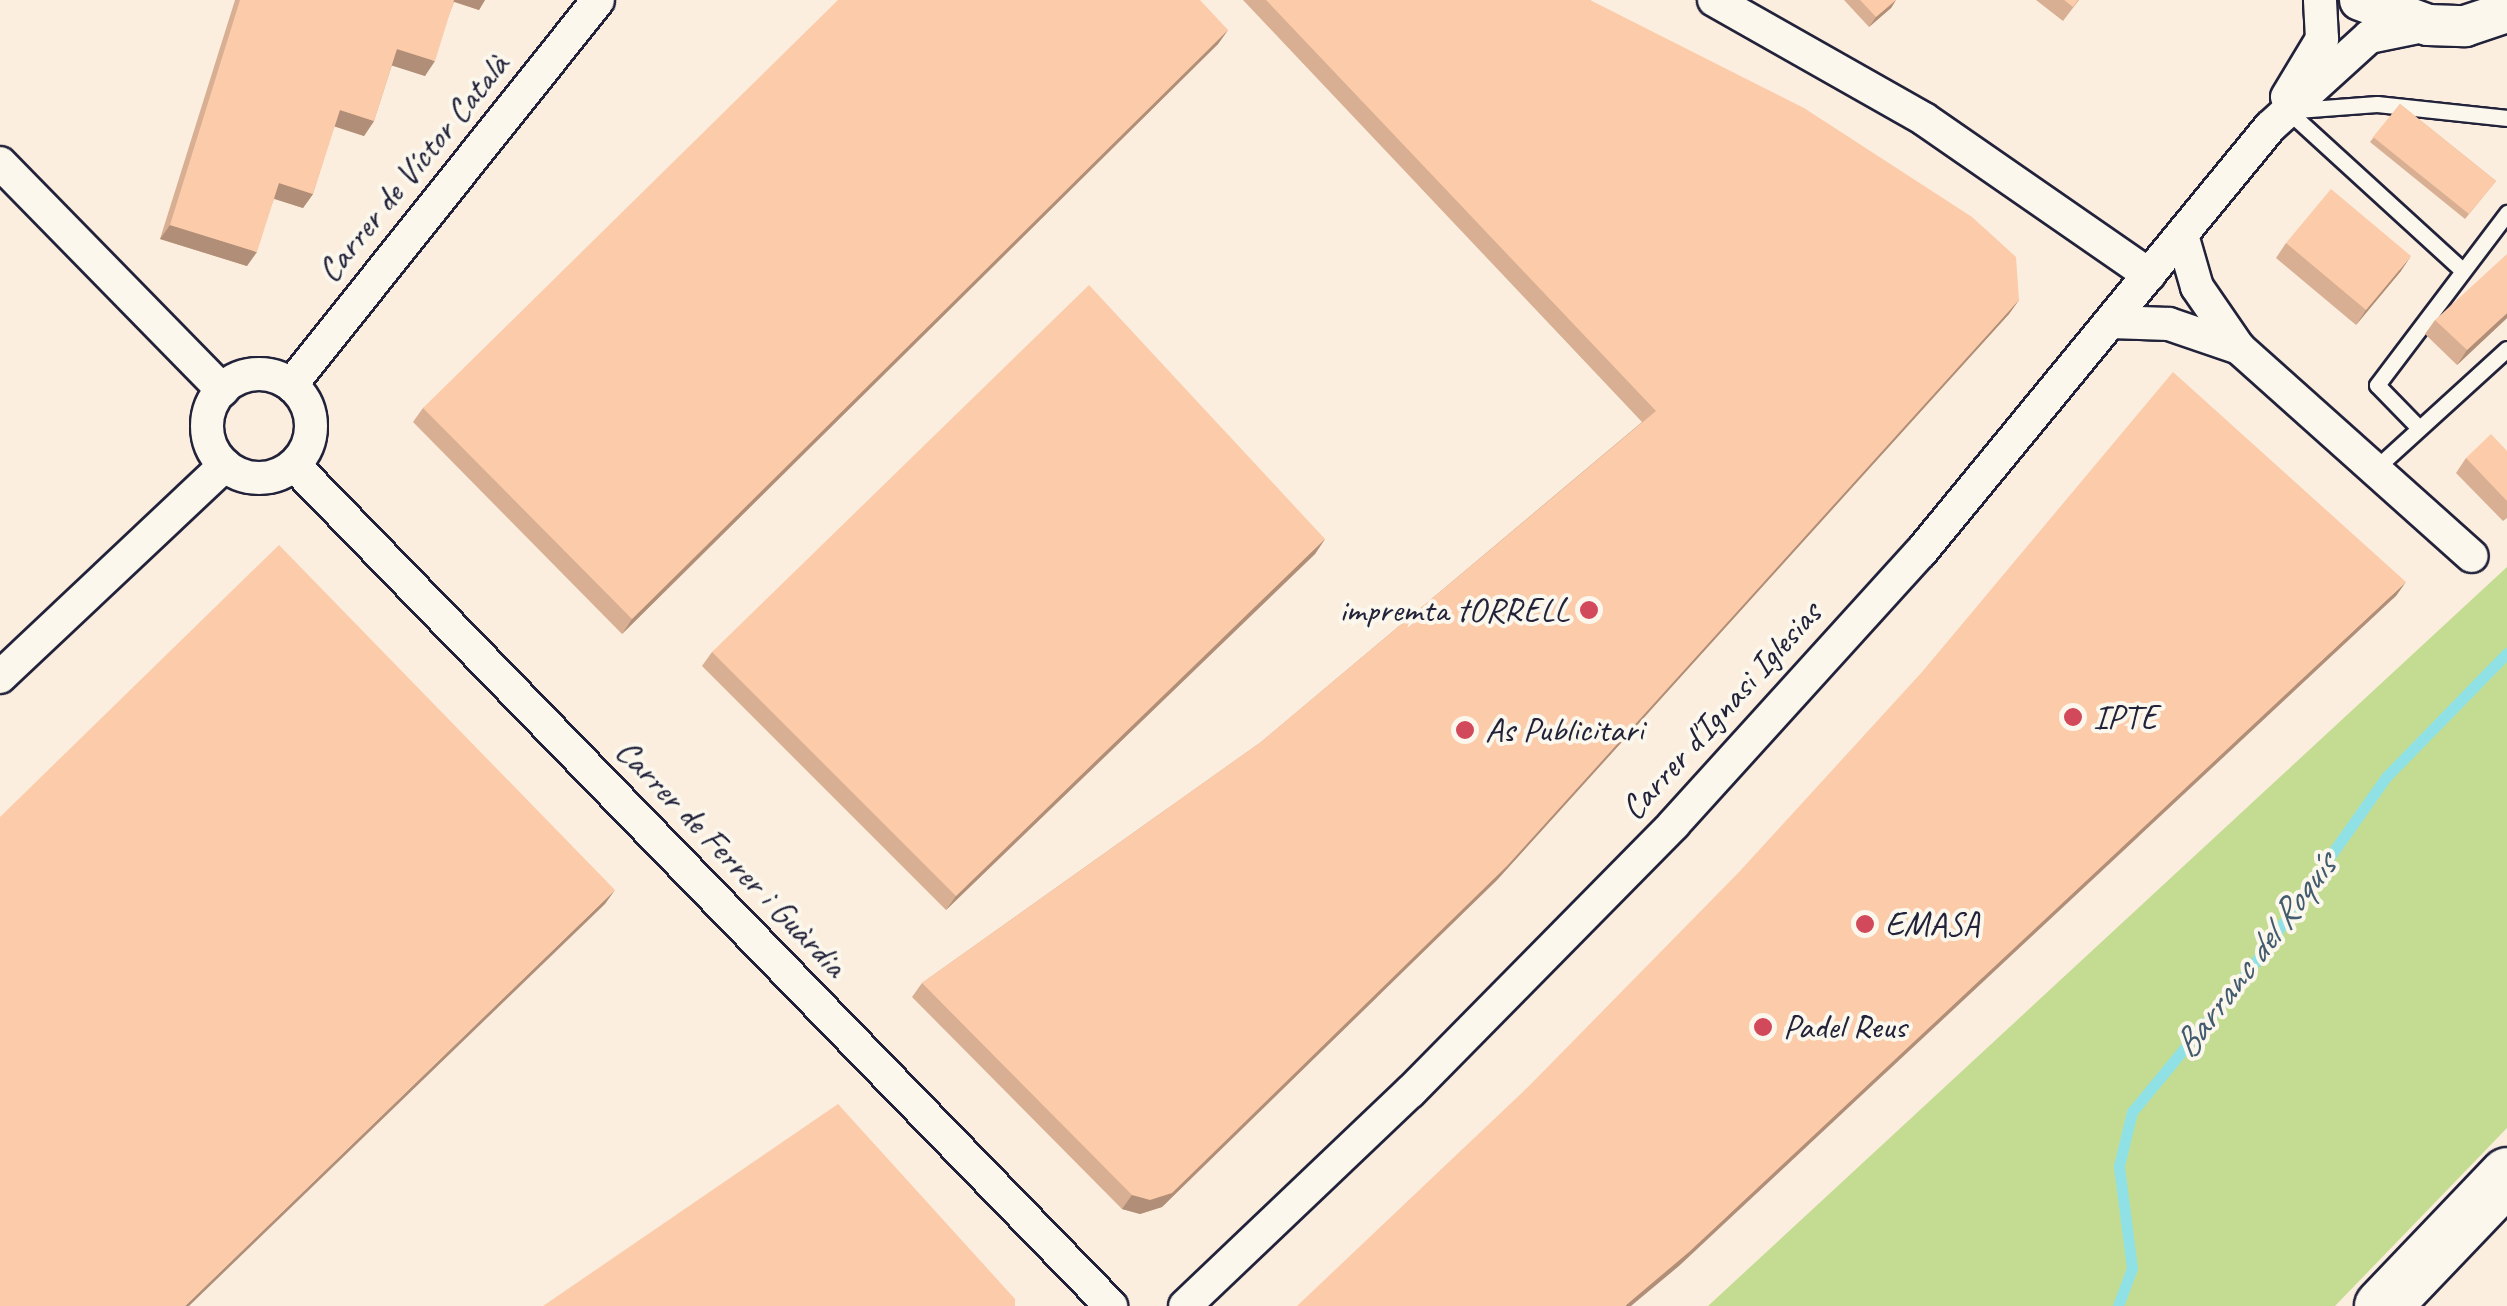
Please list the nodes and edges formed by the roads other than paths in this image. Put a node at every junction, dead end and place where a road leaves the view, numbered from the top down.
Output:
1 (598, 0) edge
2 (1714, 0) edge
3 (2320, 0) edge
4 (2360, 0) edge
5 (2507, 12) edge
6 (2428, 25) junction
7 (2507, 118) edge
8 (2279, 119) junction
9 (0, 163) edge
10 (2507, 213) edge
11 (2182, 236) junction
12 (2462, 270) junction
13 (2149, 276) junction
14 (2111, 322) junction
15 (2240, 348) junction
16 (2507, 348) edge
17 (291, 385) junction
18 (222, 390) junction
19 (2420, 428) junction
20 (225, 465) junction
21 (294, 465) junction
22 (2376, 468) junction
23 (2472, 556) dead end
24 (0, 677) edge
25 (2507, 1175) edge
26 (1111, 1306) edge
27 (1185, 1306) edge
28 (2382, 1306) edge

1 - 17 street, Carrer de Víctor Català
2 - 13 street
3 - 8 street, Carrer d'Ignasi Iglesias
4 - 6 street
5 - 6 street
6 - 8 street, Carrer d'Ignasi Iglesias
7 - 8 lane
8 - 11 street, Carrer d'Ignasi Iglesias
8 - 12 lane
9 - 18 street
10 - 12 lane
11 - 13 street, Carrer d'Ignasi Iglesias
11 - 15 street
12 - 19 lane
13 - 14 street, Carrer d'Ignasi Iglesias
14 - 15 street
14 - 27 street, Carrer d'Ignasi Iglesias
15 - 22 street
16 - 19 lane
17 - 18 street
17 - 21 street
18 - 20 street
19 - 22 lane
20 - 21 street
20 - 24 street
21 - 26 street, Carrer de Ferrer i Guàrdia
22 - 23 street
25 - 28 highway

